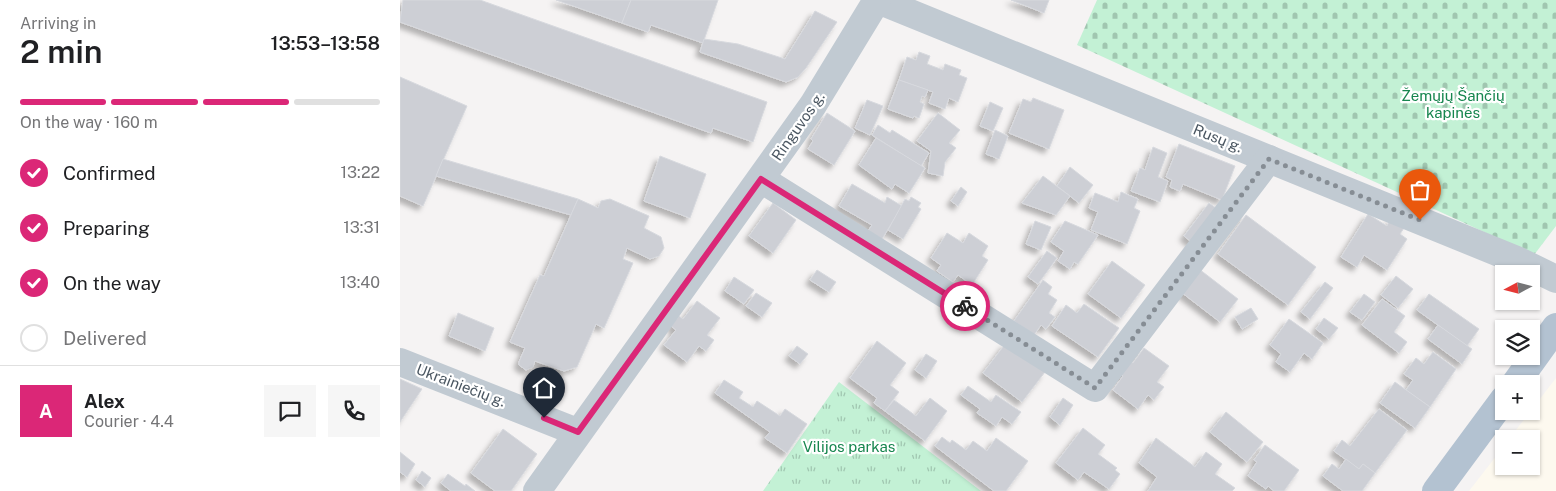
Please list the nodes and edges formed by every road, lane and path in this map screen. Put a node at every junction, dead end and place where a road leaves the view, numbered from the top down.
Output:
1 (878, 0) edge
2 (1269, 159) junction
3 (761, 179) junction
4 (1556, 279) edge
5 (1556, 327) edge
6 (400, 362) edge
7 (1521, 375) edge
8 (1495, 411) edge
9 (578, 432) junction
10 (537, 491) edge
11 (1436, 491) edge

1 - 2 street, Rusų g.
1 - 3 street, Ringuvos g.
2 - 3 street
2 - 4 street, Rusų g.
3 - 9 street, Ringuvos g.
5 - 7 main road
6 - 9 street, Ukrainiečių g.
8 - 11 main road
9 - 10 street, Ringuvos g.

